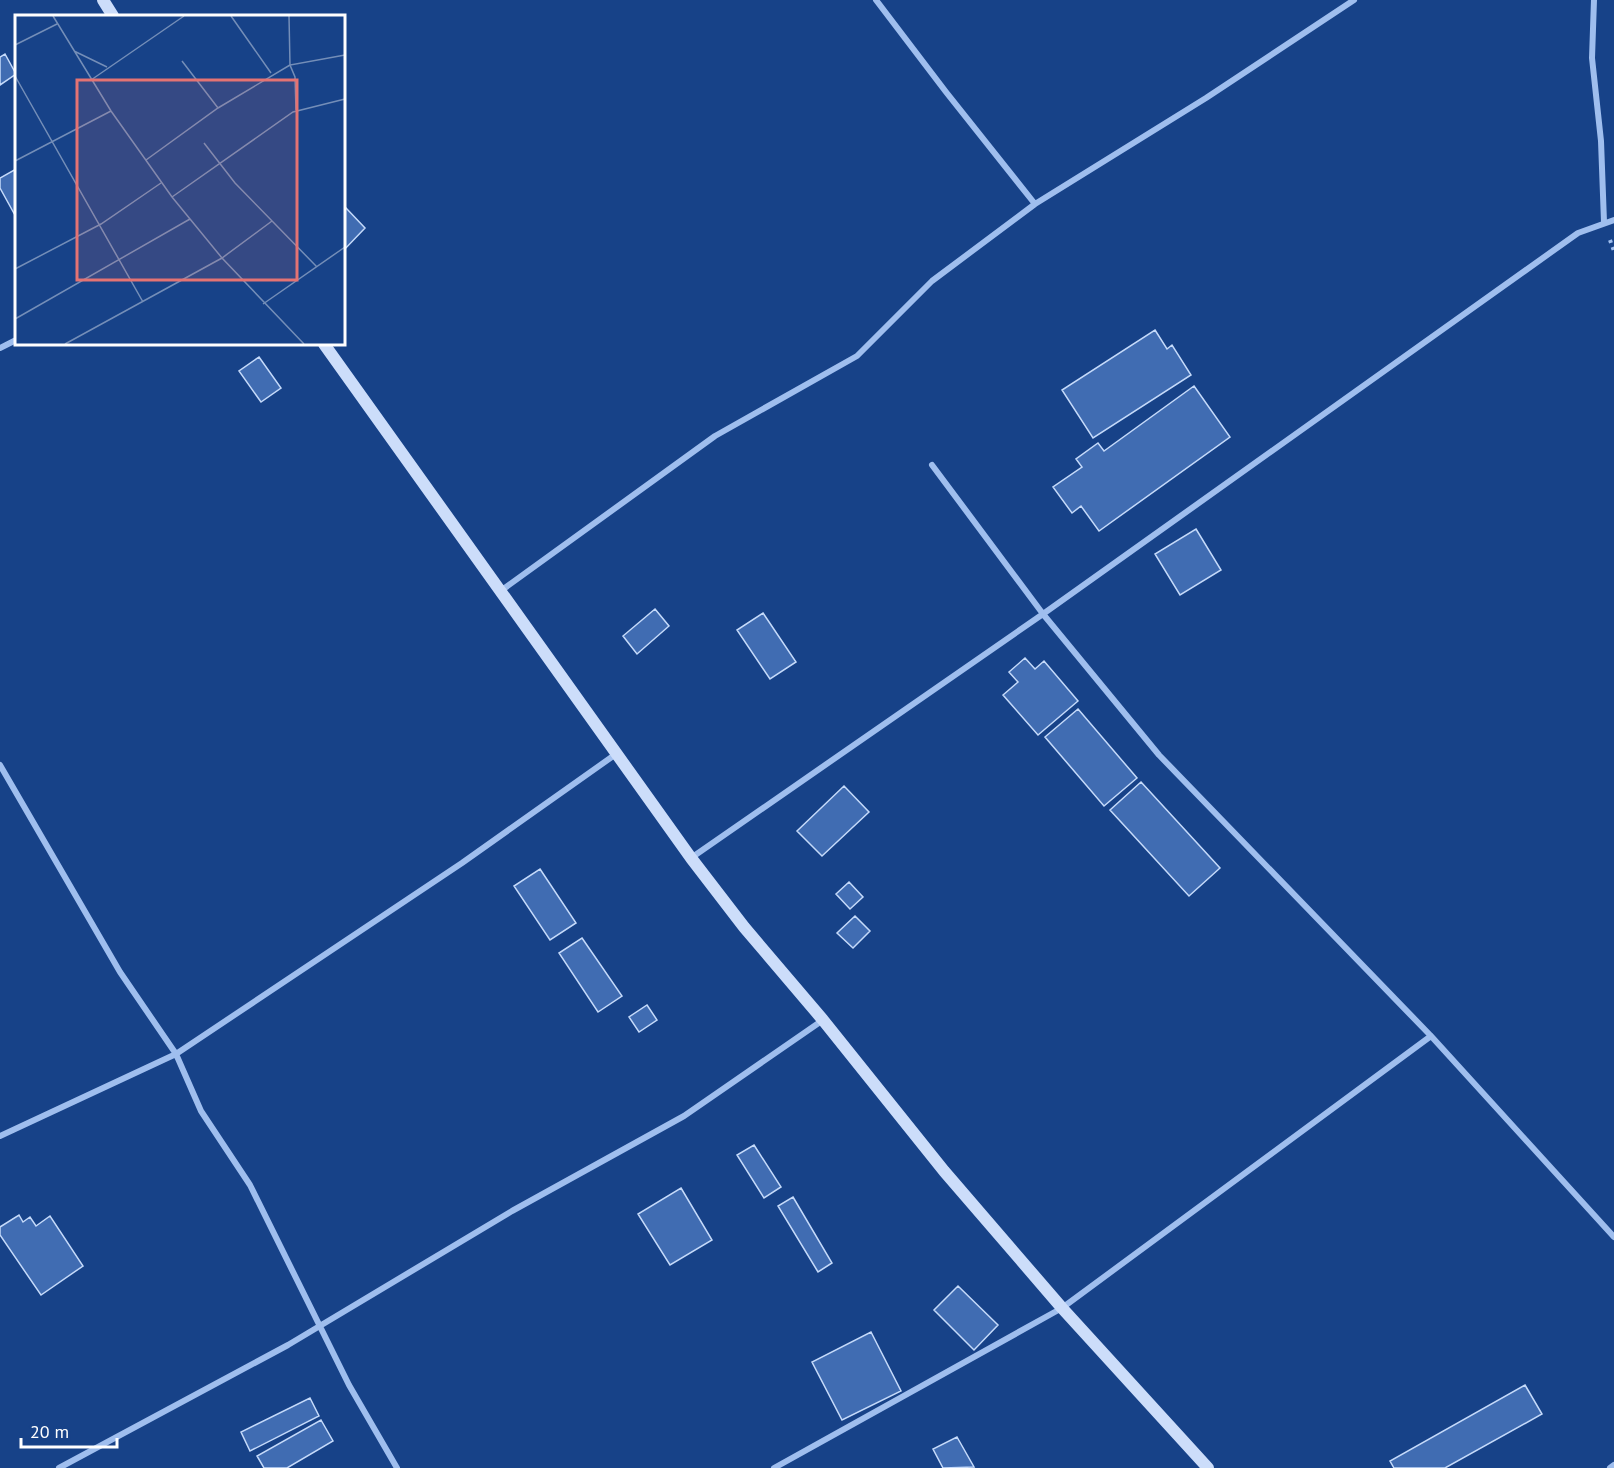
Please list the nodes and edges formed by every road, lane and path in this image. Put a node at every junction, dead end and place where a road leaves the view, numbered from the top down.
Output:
1 (103, 0) edge
2 (876, 0) edge
3 (1354, 0) edge
4 (1594, 0) edge
5 (112, 15) edge
6 (1035, 204) junction
7 (1614, 220) edge
8 (1604, 222) junction
9 (15, 340) edge
10 (325, 345) edge
11 (0, 348) edge
12 (932, 465) dead end
13 (502, 590) junction
14 (1043, 614) junction
15 (616, 754) junction
16 (0, 765) edge
17 (691, 858) junction
18 (823, 1020) junction
19 (1431, 1036) junction
20 (176, 1054) junction
21 (0, 1136) edge
22 (1614, 1237) edge
23 (1062, 1308) junction
24 (319, 1325) junction
25 (1614, 1465) edge
26 (59, 1468) edge
27 (397, 1468) edge
28 (774, 1468) edge
29 (1208, 1468) edge
30 (1610, 1468) edge

1 - 5 main road
2 - 6 street
3 - 6 street
4 - 8 street
6 - 13 street
7 - 8 street
8 - 14 street
9 - 11 street
10 - 13 main road
12 - 14 street
13 - 15 main road
14 - 17 street
14 - 19 street
15 - 17 main road
15 - 20 street
16 - 20 street
17 - 18 main road
18 - 23 main road
18 - 24 street
19 - 22 street
19 - 23 street
20 - 21 street
20 - 24 street
23 - 28 street
23 - 29 main road
24 - 26 street
24 - 27 street
25 - 30 street

